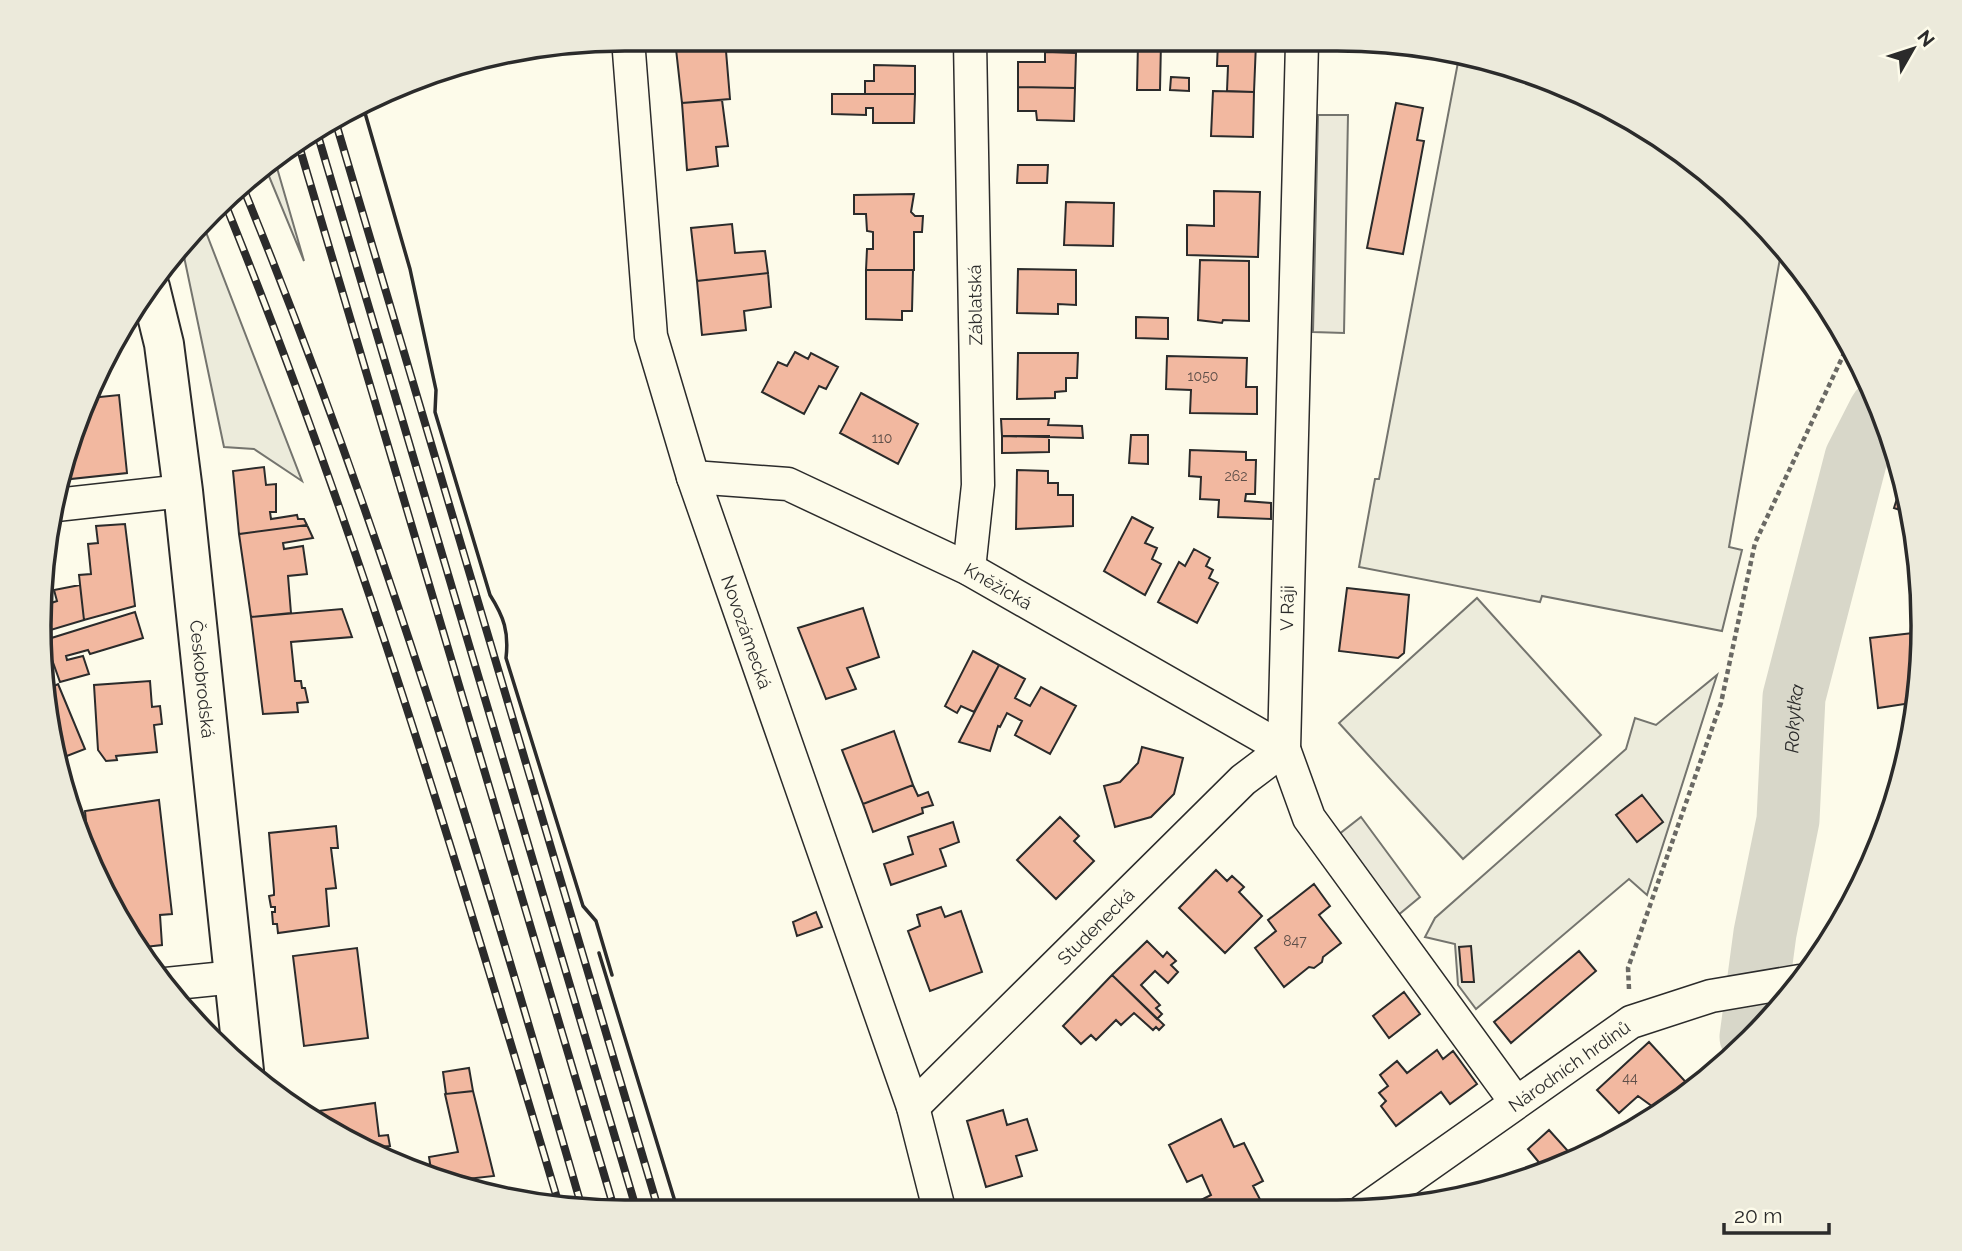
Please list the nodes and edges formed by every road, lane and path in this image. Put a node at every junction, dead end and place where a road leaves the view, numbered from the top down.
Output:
1 (629, 51) edge
2 (970, 51) edge
3 (1302, 51) edge
4 (153, 299) edge
5 (1843, 355) edge
6 (693, 477) junction
7 (183, 491) junction
8 (64, 504) edge
9 (969, 569) junction
10 (1284, 749) junction
11 (235, 977) junction
12 (176, 983) edge
13 (1785, 983) edge
14 (1631, 1022) junction
15 (242, 1054) edge
16 (1515, 1101) junction
17 (913, 1107) junction
18 (1381, 1198) edge
19 (937, 1200) edge

1 - 6 street, Novozámecká
2 - 9 street, Záblatská
3 - 10 street, V Ráji
4 - 7 main road, Českobrodská
5 - 14 path
6 - 9 street, Kněžická
6 - 17 street, Novozámecká
7 - 8 street
7 - 11 main road, Českobrodská
9 - 10 street, Kněžická
10 - 16 street, V Ráji
10 - 17 street, Studenecká
11 - 12 street
11 - 15 main road, Českobrodská
13 - 14 street, Národních hrdinů
14 - 16 street, Národních hrdinů
16 - 18 street, Národních hrdinů
17 - 19 street, Novozámecká

